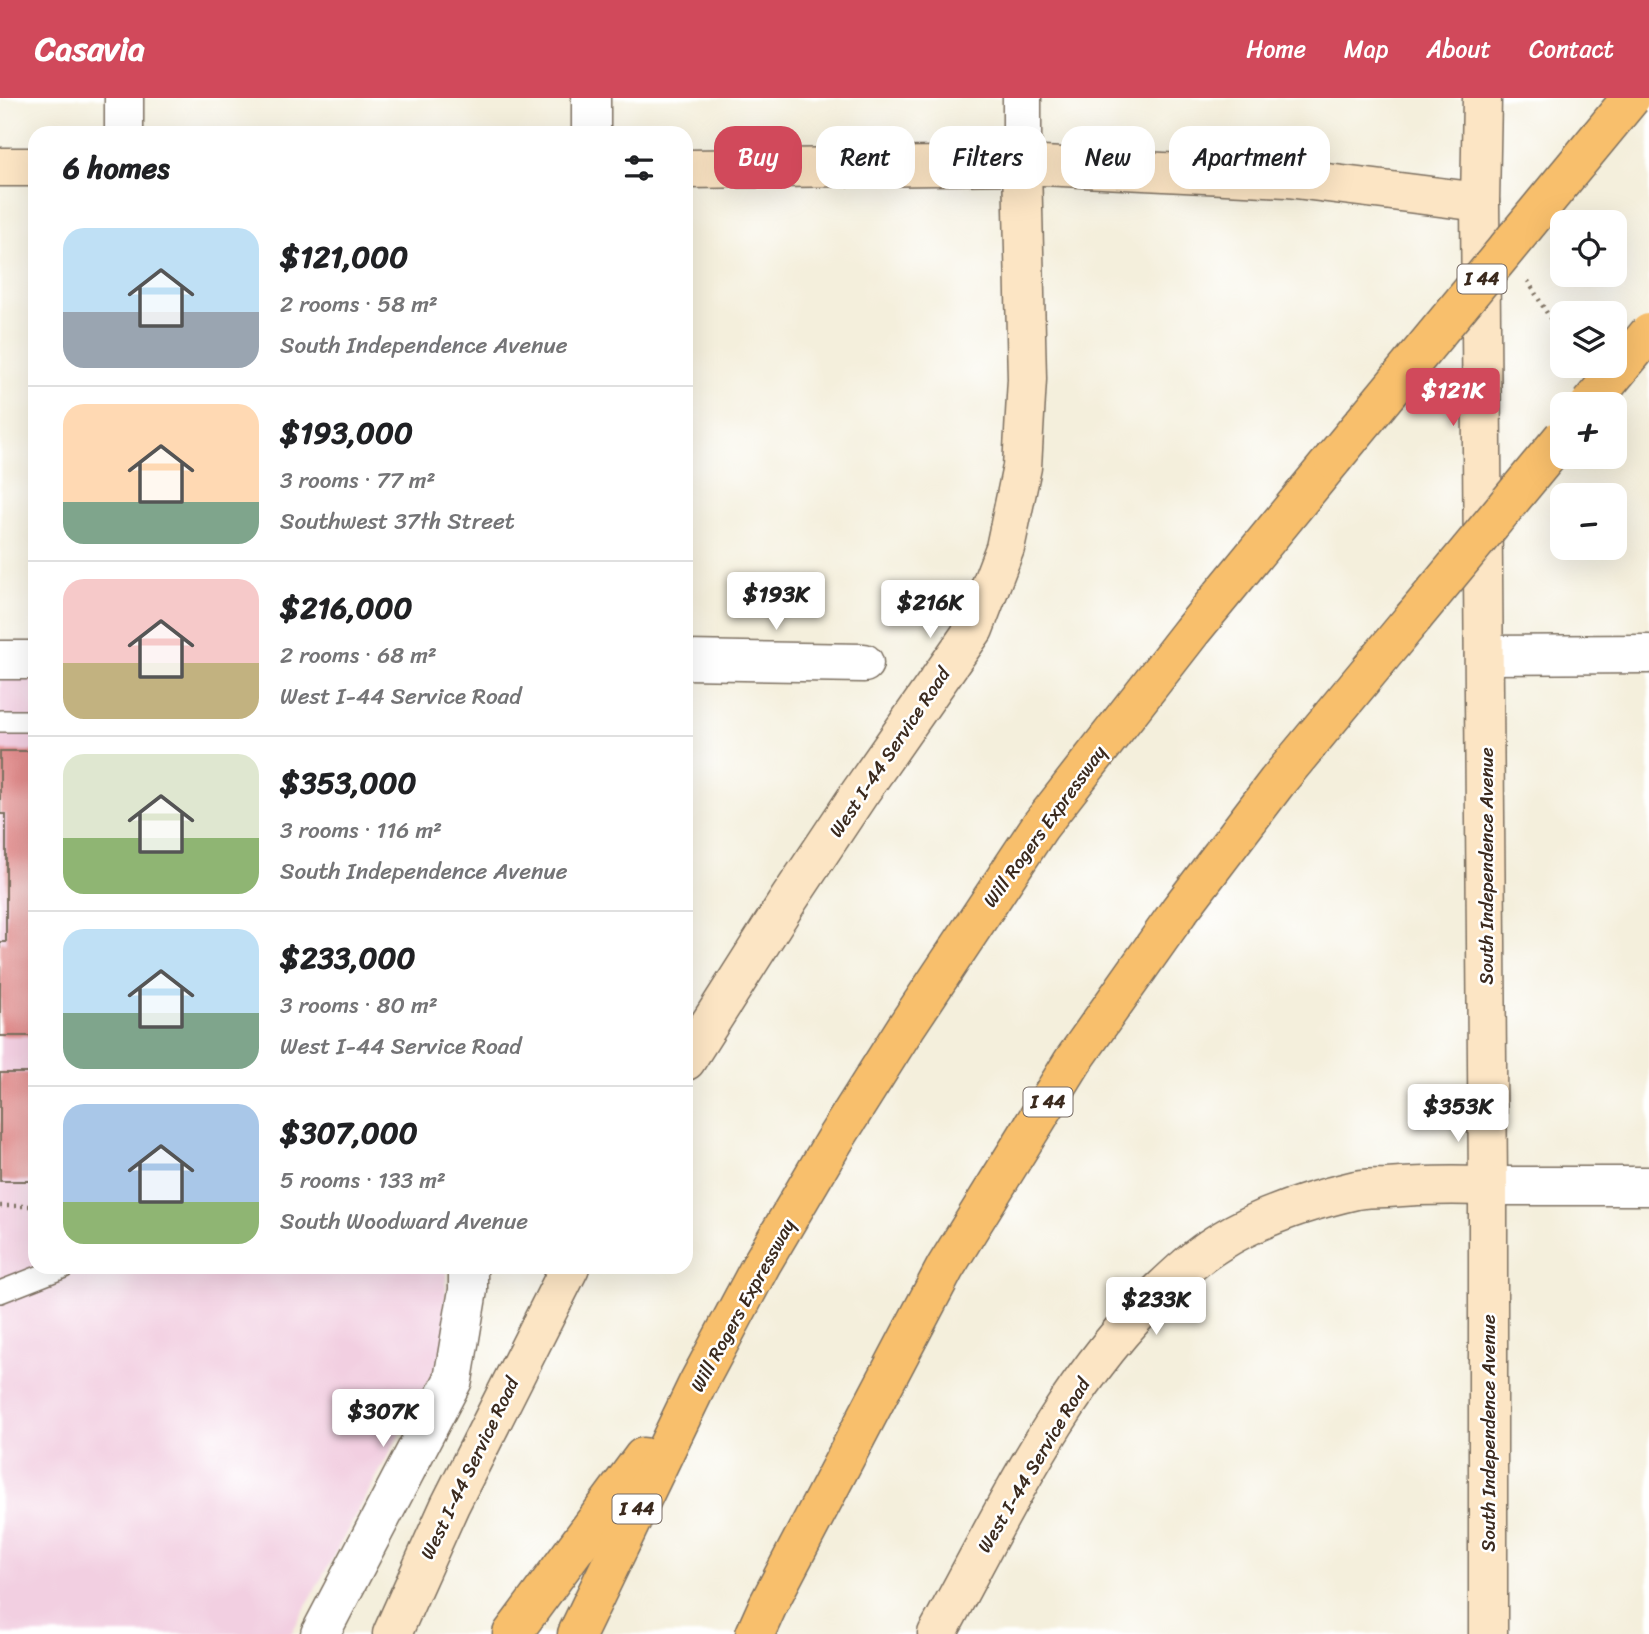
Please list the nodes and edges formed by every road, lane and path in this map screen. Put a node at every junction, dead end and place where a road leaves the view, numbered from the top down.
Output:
1 (124, 98) edge
2 (591, 98) edge
3 (1022, 98) edge
4 (1482, 98) edge
5 (1631, 98) edge
6 (124, 126) edge
7 (591, 126) edge
8 (1022, 126) edge
9 (929, 166) edge
10 (1047, 166) edge
11 (0, 167) edge
12 (28, 167) edge
13 (693, 169) edge
14 (1022, 189) edge
15 (1480, 202) junction
16 (1649, 333) edge
17 (1600, 392) edge
18 (1550, 453) edge
19 (1484, 654) junction
20 (1649, 654) edge
21 (0, 660) edge
22 (28, 660) edge
23 (693, 660) edge
24 (864, 663) dead end
25 (0, 721) edge
26 (28, 721) edge
27 (693, 1050) edge
28 (1488, 1186) junction
29 (1649, 1186) edge
30 (0, 1206) edge
31 (28, 1206) edge
32 (47, 1274) edge
33 (468, 1274) edge
34 (566, 1274) edge
35 (0, 1292) edge
36 (697, 1385) junction
37 (761, 1624) edge
38 (320, 1634) edge
39 (392, 1634) edge
40 (512, 1634) edge
41 (577, 1634) edge
42 (937, 1634) edge
43 (1488, 1634) edge

1 - 6 street
2 - 7 street
3 - 8 street
4 - 15 street, South Independence Avenue
5 - 36 highway, Will Rogers Expressway / I 44, bridge
9 - 13 street
10 - 15 street
11 - 12 street
14 - 27 street, West I-44 Service Road
15 - 19 street, South Independence Avenue
16 - 17 highway, bridge
18 - 37 highway, I 44, bridge
19 - 20 street
19 - 28 street, South Independence Avenue
21 - 22 street
23 - 24 street
25 - 26 lane
28 - 29 street
28 - 42 street, West I-44 Service Road
28 - 43 street, South Independence Avenue
30 - 31 path
32 - 35 lane
33 - 38 street
34 - 39 street, West I-44 Service Road
36 - 40 highway
36 - 41 highway, Will Rogers Expressway / I 44

